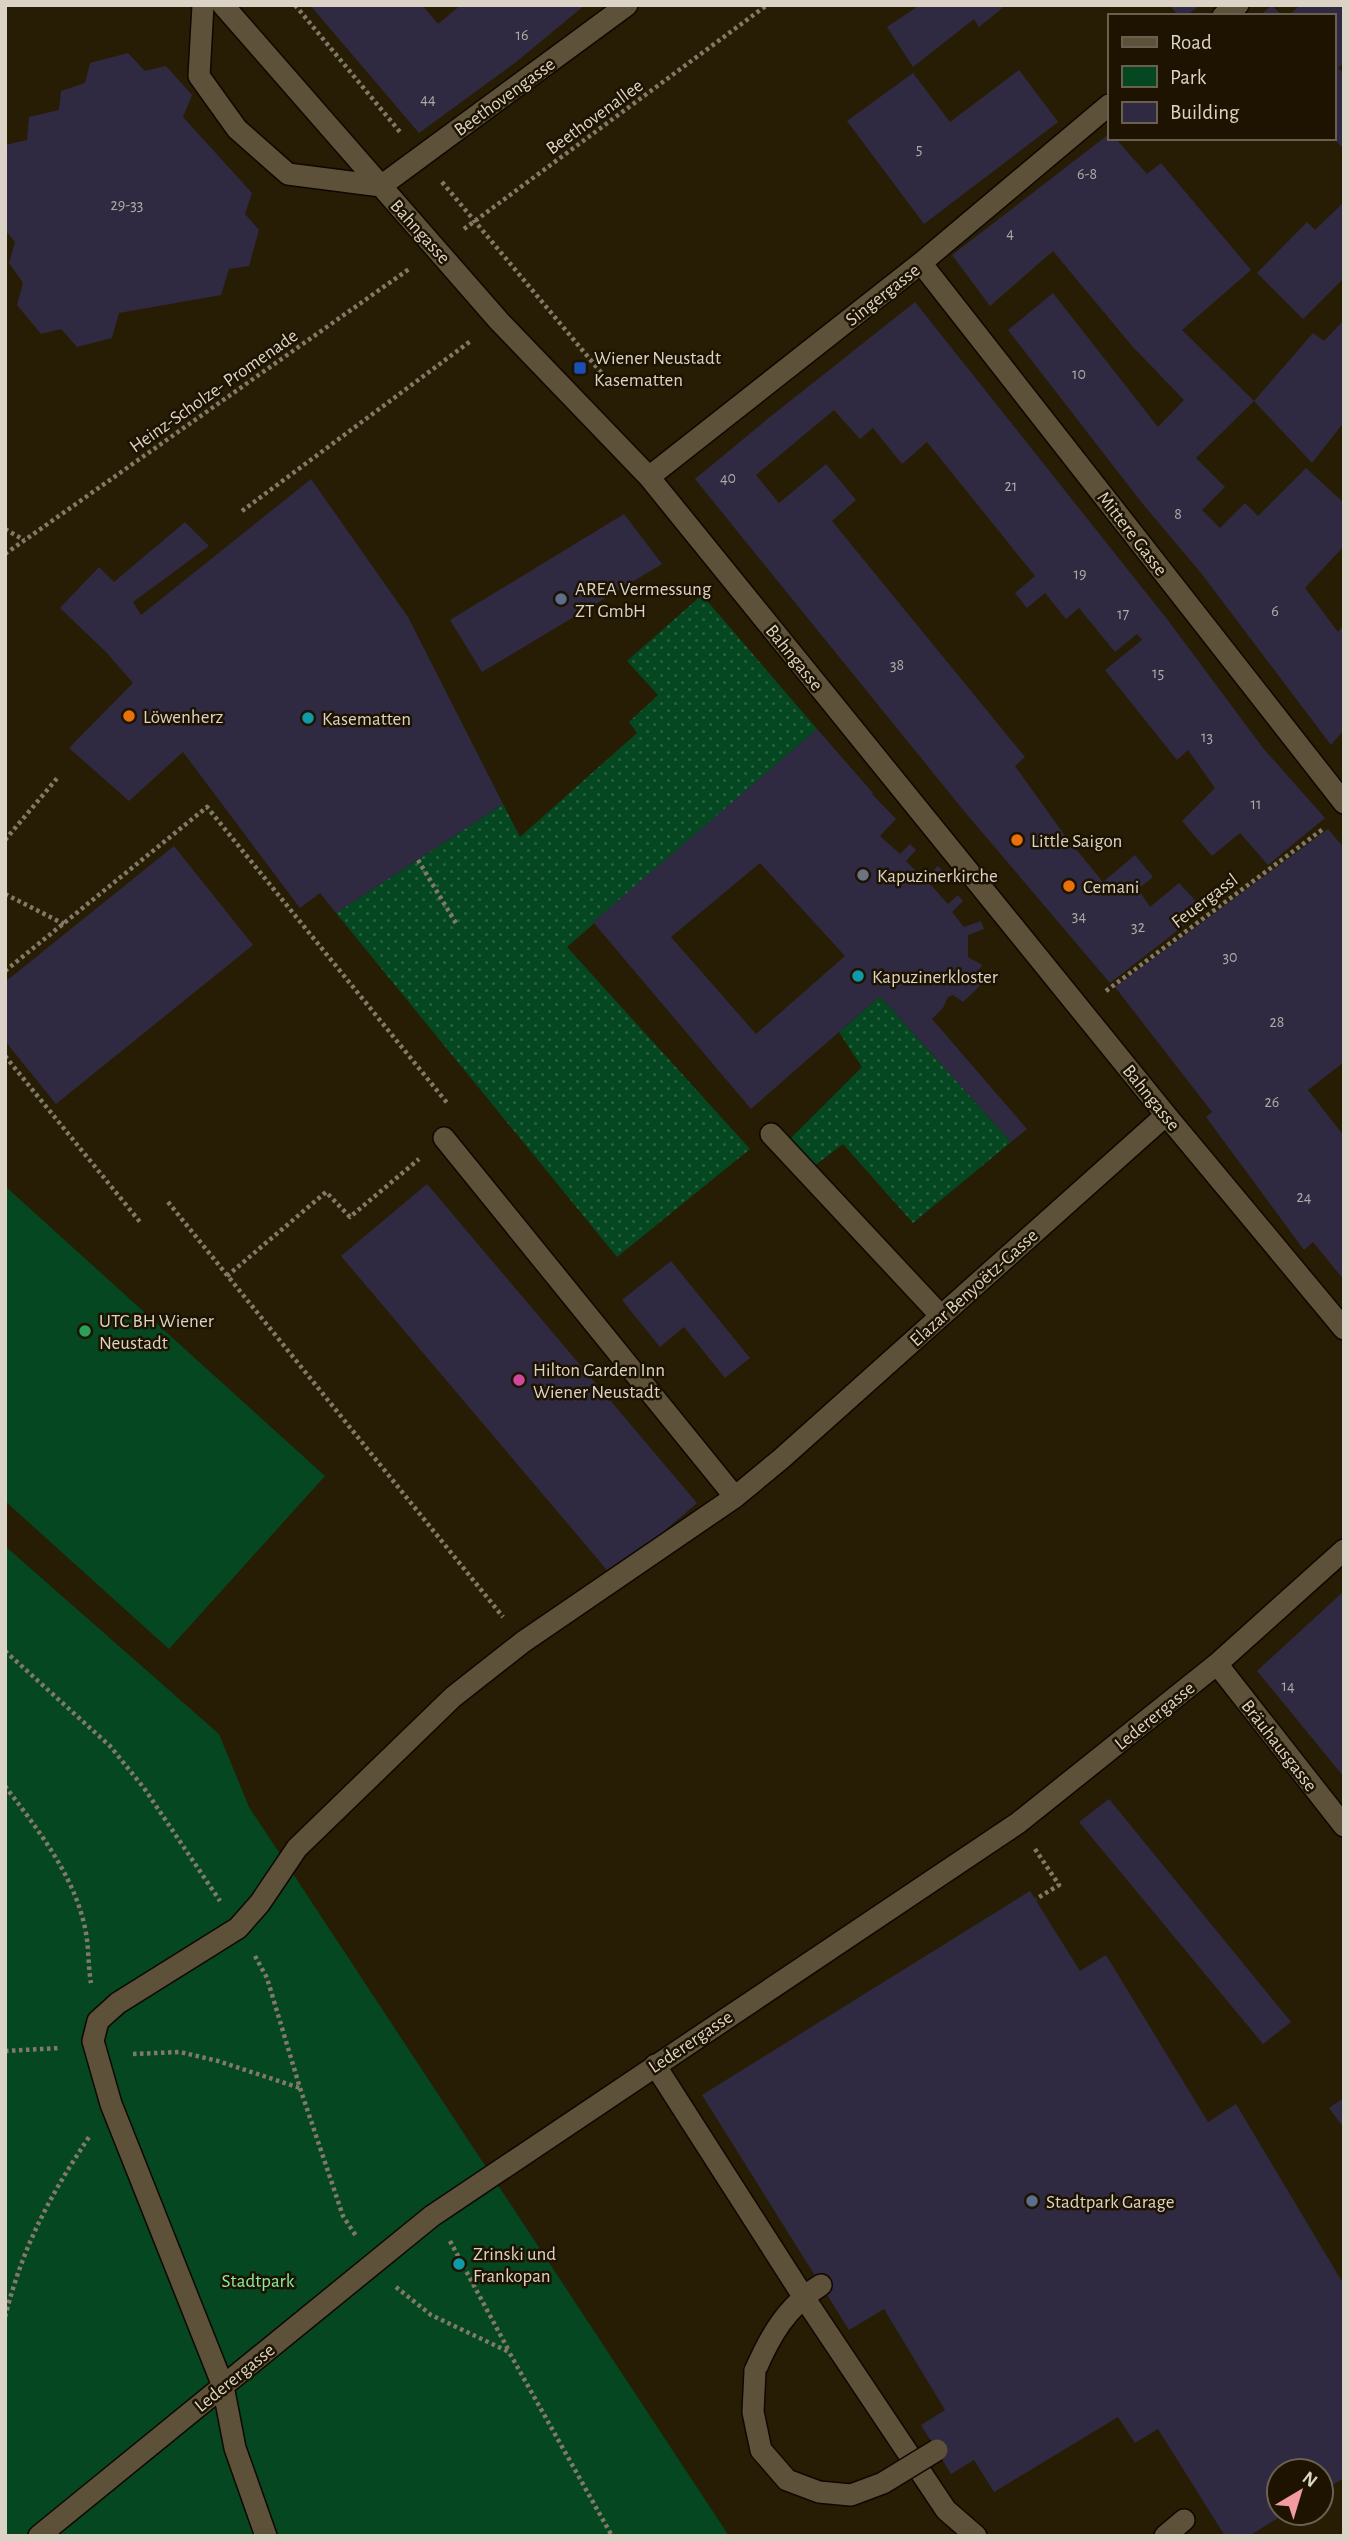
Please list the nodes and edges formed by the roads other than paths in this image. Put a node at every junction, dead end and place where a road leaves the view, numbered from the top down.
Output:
1 (203, 5) edge
2 (223, 5) edge
3 (628, 5) edge
4 (1108, 106) edge
5 (381, 186) junction
6 (921, 263) junction
7 (649, 477) junction
8 (1340, 787) edge
9 (1166, 1115) junction
10 (771, 1134) dead end
11 (444, 1138) road end
12 (941, 1316) junction
13 (1344, 1328) edge
14 (736, 1497) junction
15 (1344, 1550) edge
16 (1217, 1664) junction
17 (1344, 1826) edge
18 (655, 2064) junction
19 (812, 2290) junction
20 (223, 2386) junction
21 (937, 2450) dead end
22 (1184, 2521) dead end
23 (39, 2536) edge
24 (266, 2536) edge
25 (976, 2536) edge
26 (1165, 2536) edge

1 - 5 street
2 - 5 street, Bahngasse
3 - 5 street, Beethovengasse
4 - 6 street, Singergasse
5 - 7 street, Bahngasse
6 - 7 street, Singergasse
6 - 8 street, Mittere Gasse
7 - 9 street, Bahngasse
9 - 12 street, Elazar Benyoëtz-Gasse
9 - 13 street, Bahngasse
10 - 12 street
11 - 14 street
12 - 14 street, Elazar Benyoëtz-Gasse
14 - 20 street, Elazar Benyoëtz-Gasse
15 - 16 street, Lederergasse
16 - 17 street, Bräuhausgasse
16 - 18 street, Lederergasse
18 - 19 street
18 - 20 street, Lederergasse
19 - 21 street, bridge
19 - 25 street
20 - 23 street, Lederergasse
20 - 24 street
22 - 26 street

